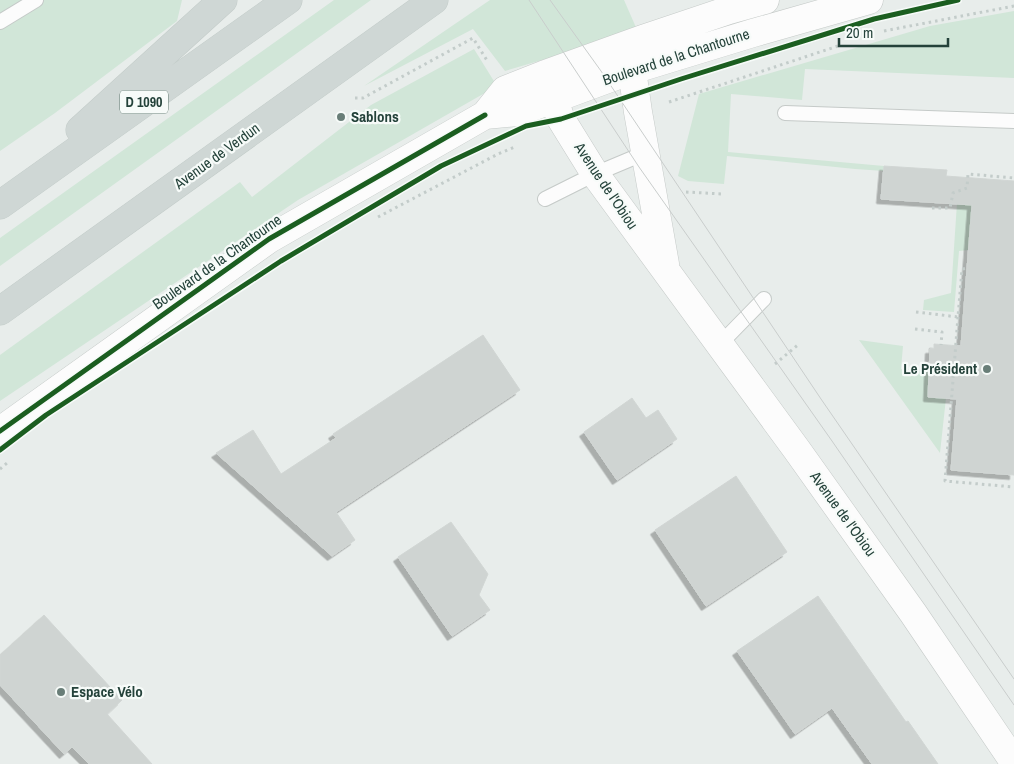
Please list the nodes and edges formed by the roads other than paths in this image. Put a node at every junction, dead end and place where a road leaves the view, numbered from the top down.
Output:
1 (36, 0) edge
2 (223, 0) edge
3 (288, 0) edge
4 (434, 0) edge
5 (764, 0) edge
6 (869, 0) edge
7 (0, 22) edge
8 (628, 58) junction
9 (548, 86) junction
10 (785, 113) dead end
11 (1014, 121) edge
12 (645, 153) junction
13 (595, 174) junction
14 (545, 199) dead end
15 (0, 203) edge
16 (666, 270) junction
17 (764, 299) dead end
18 (0, 311) edge
19 (720, 344) junction
20 (0, 430) edge
21 (1014, 762) edge

1 - 7 lane
2 - 15 main road
3 - 15 main road, D 1090
4 - 18 main road, Avenue de Verdun
5 - 8 street, Boulevard de la Chantourne
6 - 8 street, Boulevard de la Chantourne
8 - 9 street, Boulevard de la Chantourne
8 - 12 street, Avenue de l'Obiou
9 - 13 street, Avenue de l'Obiou
9 - 20 street, Boulevard de la Chantourne
10 - 11 lane
12 - 13 lane
12 - 16 street, Avenue de l'Obiou
13 - 14 lane
13 - 16 street, Avenue de l'Obiou
16 - 19 street, Avenue de l'Obiou
17 - 19 lane
19 - 21 street, Avenue de l'Obiou

